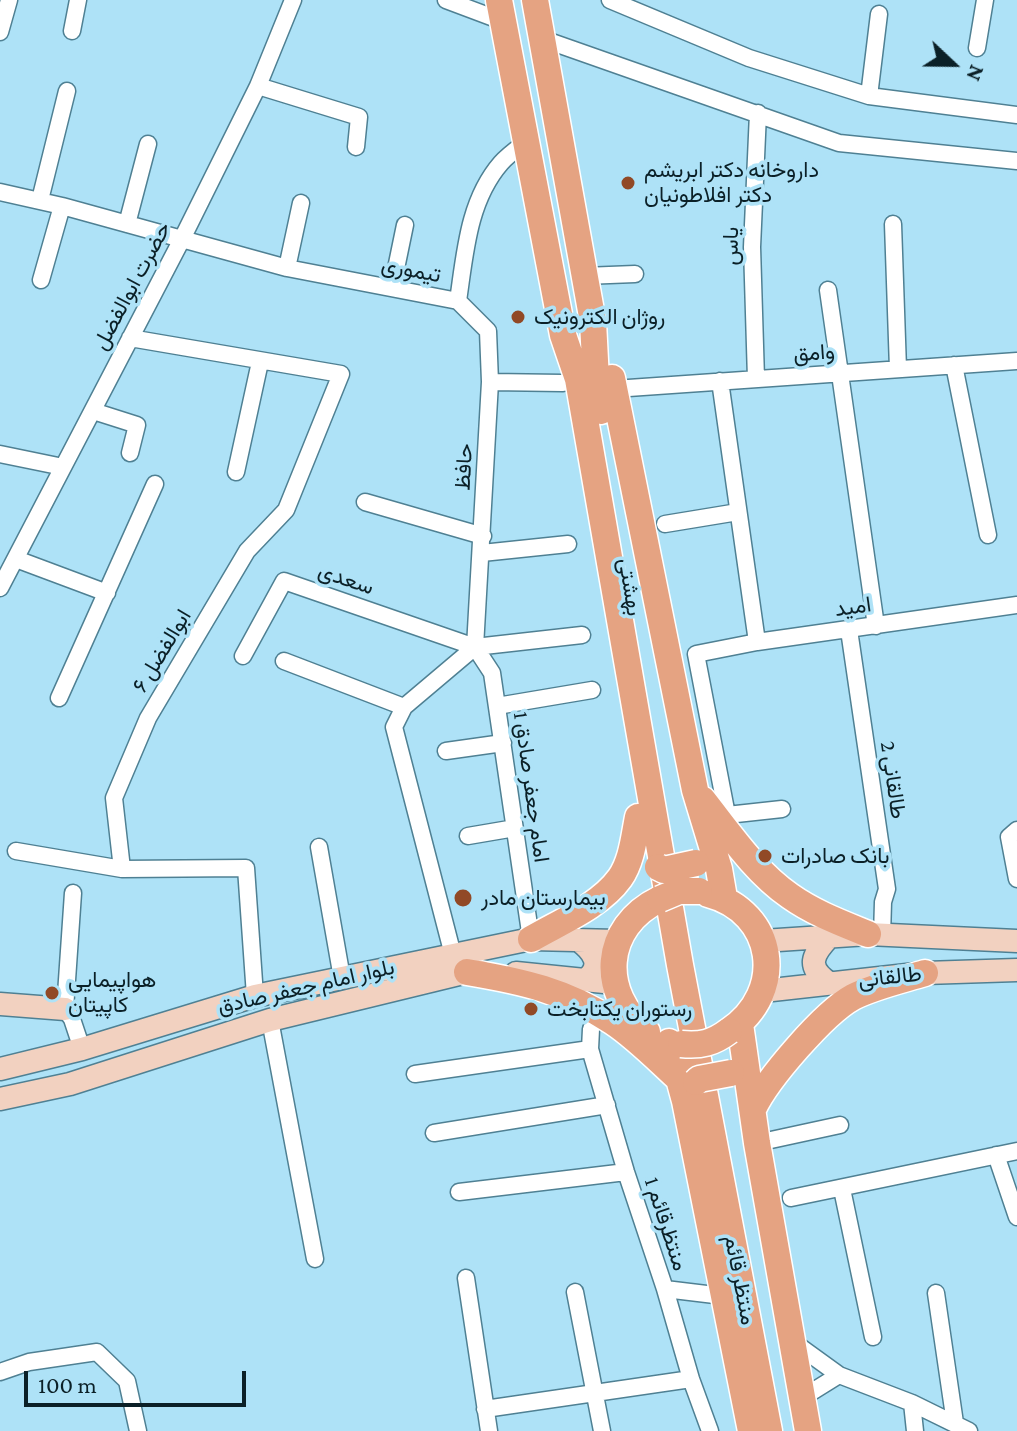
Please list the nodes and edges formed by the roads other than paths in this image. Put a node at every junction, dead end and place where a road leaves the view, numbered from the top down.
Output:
1 (9, 0) edge
2 (78, 0) edge
3 (293, 0) edge
4 (446, 0) edge
5 (535, 0) edge
6 (610, 0) edge
7 (985, 0) edge
8 (637, 4) edge
9 (500, 10) edge
10 (879, 14) dead end
11 (72, 31) dead end
12 (0, 32) edge
13 (543, 39) junction
14 (977, 48) dead end
15 (258, 86) junction
16 (67, 91) dead end
17 (869, 96) junction
18 (758, 113) junction
19 (1017, 115) edge
20 (526, 142) junction
21 (148, 144) dead end
22 (356, 147) dead end
23 (1017, 161) edge
24 (0, 192) edge
25 (40, 200) junction
26 (301, 203) dead end
27 (62, 206) junction
28 (127, 224) junction
29 (893, 224) dead end
30 (405, 225) dead end
31 (181, 241) junction
32 (287, 268) junction
33 (635, 274) dead end
34 (584, 276) junction
35 (41, 280) dead end
36 (392, 288) junction
37 (828, 290) dead end
38 (458, 301) junction
39 (593, 322) junction
40 (563, 335) junction
41 (130, 338) junction
42 (1017, 361) edge
43 (260, 362) junction
44 (954, 365) junction
45 (898, 369) junction
46 (839, 373) junction
47 (756, 379) junction
48 (720, 381) junction
49 (490, 382) junction
50 (563, 383) junction
51 (614, 389) junction
52 (93, 411) junction
53 (130, 453) dead end
54 (0, 454) edge
55 (63, 467) junction
56 (236, 472) dead end
57 (155, 484) dead end
58 (365, 502) dead end
59 (738, 512) junction
60 (665, 524) dead end
61 (988, 535) dead end
62 (482, 544) junction
63 (568, 544) dead end
64 (16, 559) junction
65 (0, 588) edge
66 (107, 593) junction
67 (1017, 605) edge
68 (876, 626) junction
69 (849, 630) junction
70 (582, 635) dead end
71 (757, 642) junction
72 (475, 647) junction
73 (243, 656) dead end
74 (284, 661) dead end
75 (592, 690) dead end
76 (59, 698) dead end
77 (497, 706) junction
78 (404, 707) junction
79 (503, 743) junction
80 (446, 751) dead end
81 (695, 790) junction
82 (782, 809) dead end
83 (638, 817) junction
84 (515, 828) junction
85 (1017, 830) edge
86 (708, 833) junction
87 (468, 836) dead end
88 (319, 847) dead end
89 (16, 851) dead end
90 (651, 860) junction
91 (122, 869) junction
92 (1017, 879) edge
93 (73, 893) dead end
94 (711, 894) junction
95 (656, 902) junction
96 (875, 935) junction
97 (829, 937) junction
98 (531, 939) junction
99 (578, 940) junction
100 (618, 941) junction
101 (763, 941) junction
102 (1017, 941) edge
103 (460, 963) junction
104 (1017, 970) edge
105 (925, 973) junction
106 (342, 978) junction
107 (585, 980) junction
108 (614, 983) junction
109 (829, 983) junction
110 (763, 991) junction
111 (255, 996) junction
112 (0, 1004) edge
113 (65, 1009) junction
114 (270, 1020) junction
115 (734, 1028) junction
116 (591, 1029) dead end
117 (675, 1043) junction
118 (82, 1049) junction
119 (590, 1049) junction
120 (0, 1069) edge
121 (415, 1074) dead end
122 (687, 1087) junction
123 (0, 1099) edge
124 (752, 1100) junction
125 (607, 1105) junction
126 (840, 1125) dead end
127 (711, 1130) joint
128 (434, 1133) dead end
129 (757, 1143) junction
130 (1017, 1151) edge
131 (996, 1155) junction
132 (626, 1172) junction
133 (736, 1172) joint
134 (842, 1189) junction
135 (459, 1192) dead end
136 (791, 1198) dead end
137 (1017, 1217) edge
138 (315, 1259) dead end
139 (466, 1278) dead end
140 (665, 1289) junction
141 (575, 1292) dead end
142 (936, 1293) dead end
143 (723, 1296) junction
144 (873, 1337) dead end
145 (792, 1341) junction
146 (0, 1372) edge
147 (839, 1375) junction
148 (691, 1379) junction
149 (593, 1394) junction
150 (912, 1403) junction
151 (485, 1409) junction
152 (803, 1422) edge
153 (137, 1427) edge
154 (962, 1427) edge
155 (489, 1431) edge
156 (602, 1431) edge
157 (710, 1431) edge
158 (751, 1431) edge
159 (769, 1431) edge
160 (915, 1431) edge

1 - 12 street
2 - 11 street
3 - 15 street, حضرت ابوالفضل
4 - 9 street
5 - 13 main road, بهشتی
6 - 8 street
7 - 14 street
8 - 17 street
9 - 20 main road, بهشتی
10 - 17 street
13 - 18 street
13 - 34 main road, بهشتی
15 - 22 street
15 - 31 street, حضرت ابوالفضل
16 - 25 street
17 - 19 street
18 - 23 street
18 - 47 street, یاس
20 - 38 street, تیموری
20 - 40 main road, بهشتی
21 - 28 street
24 - 25 street, تیموری
25 - 27 street, تیموری
26 - 32 street
27 - 28 street, تیموری
27 - 35 street
28 - 31 street, تیموری
29 - 45 street
30 - 36 street
31 - 32 street, تیموری
31 - 41 street, حضرت ابوالفضل
32 - 36 street, تیموری
33 - 34 street
34 - 39 main road, بهشتی
36 - 38 street, تیموری
37 - 46 street
38 - 49 street, حافظ
39 - 51 main road
39 - 133 main road, بهشتی
40 - 50 main road
40 - 127 main road, بهشتی
41 - 43 street
41 - 52 street, حضرت ابوالفضل
42 - 44 street, وامق
43 - 56 street
43 - 91 street, ابوالفضل ۶
44 - 45 street, وامق
44 - 61 street
45 - 46 street, وامق
46 - 47 street, وامق
46 - 68 street
47 - 48 street, وامق
48 - 51 street, وامق
48 - 59 street
49 - 50 street
49 - 62 street, حافظ
50 - 83 main road
51 - 81 main road
52 - 53 street
52 - 55 street, حضرت ابوالفضل
54 - 55 street
55 - 64 street, حضرت ابوالفضل
57 - 66 street
58 - 62 street
59 - 60 street
59 - 71 street
62 - 63 street
62 - 72 street, حافظ
64 - 65 street, حضرت ابوالفضل
64 - 66 street
66 - 76 street
67 - 68 street, امید
68 - 69 street, امید
69 - 71 street, امید
69 - 96 street, طالقانی 2
70 - 72 street
71 - 82 street, امید
72 - 73 street, سعدی
72 - 77 street, امام جعفر صادق 1
72 - 78 street
74 - 78 street
75 - 77 street
77 - 79 street, امام جعفر صادق 1
78 - 103 street
79 - 80 street
79 - 84 street, امام جعفر صادق 1
81 - 86 main road
81 - 96 main road
83 - 90 main road
83 - 98 main road
84 - 87 street
84 - 98 street, امام جعفر صادق 1
85 - 92 street
86 - 90 main road, bridge
86 - 94 main road
88 - 106 street
89 - 91 street
90 - 95 main road
91 - 111 street
93 - 113 street
94 - 95 main road, bridge
94 - 101 main road
95 - 100 main road
96 - 97 main road, طالقانی
96 - 102 main road, طالقانی
97 - 101 main road, طالقانی
97 - 109 main road
98 - 99 main road, بلوار امام جعفر صادق
98 - 103 main road, بلوار امام جعفر صادق
99 - 100 main road, بلوار امام جعفر صادق
99 - 107 main road
100 - 108 main road
101 - 110 main road
103 - 106 main road, بلوار امام جعفر صادق
103 - 107 main road, بلوار امام جعفر صادق
103 - 114 main road, بلوار امام جعفر صادق
103 - 122 main road
104 - 105 main road, طالقانی
105 - 109 main road, طالقانی
105 - 124 main road
106 - 111 main road, بلوار امام جعفر صادق
107 - 108 main road, بلوار امام جعفر صادق
108 - 117 main road
109 - 110 main road, طالقانی
110 - 115 main road
111 - 118 main road, بلوار امام جعفر صادق
112 - 113 main road
113 - 118 street
114 - 123 main road, بلوار امام جعفر صادق
114 - 138 street
115 - 117 main road, bridge
115 - 124 main road
116 - 119 street, منتظرقائم 1
117 - 122 main road
118 - 120 main road, بلوار امام جعفر صادق
119 - 121 street
119 - 125 street, منتظرقائم 1
122 - 124 main road, bridge
122 - 143 main road
124 - 129 main road
125 - 128 street
125 - 132 street, منتظرقائم 1
126 - 129 street
127 - 159 main road, منتظر قائم
129 - 145 main road
130 - 131 street
131 - 134 street
131 - 137 street
132 - 135 street
132 - 140 street, منتظرقائم 1
133 - 152 main road, منتظر قائم
134 - 136 street
134 - 144 street
139 - 151 street
140 - 143 street
140 - 148 street, منتظرقائم 1
141 - 149 street
142 - 154 street
143 - 158 main road
145 - 147 street
145 - 152 main road
146 - 153 street
147 - 150 street
147 - 152 street
148 - 149 street
148 - 157 street, منتظرقائم 1
149 - 151 street
149 - 156 street
150 - 154 street
150 - 160 street
151 - 155 street

